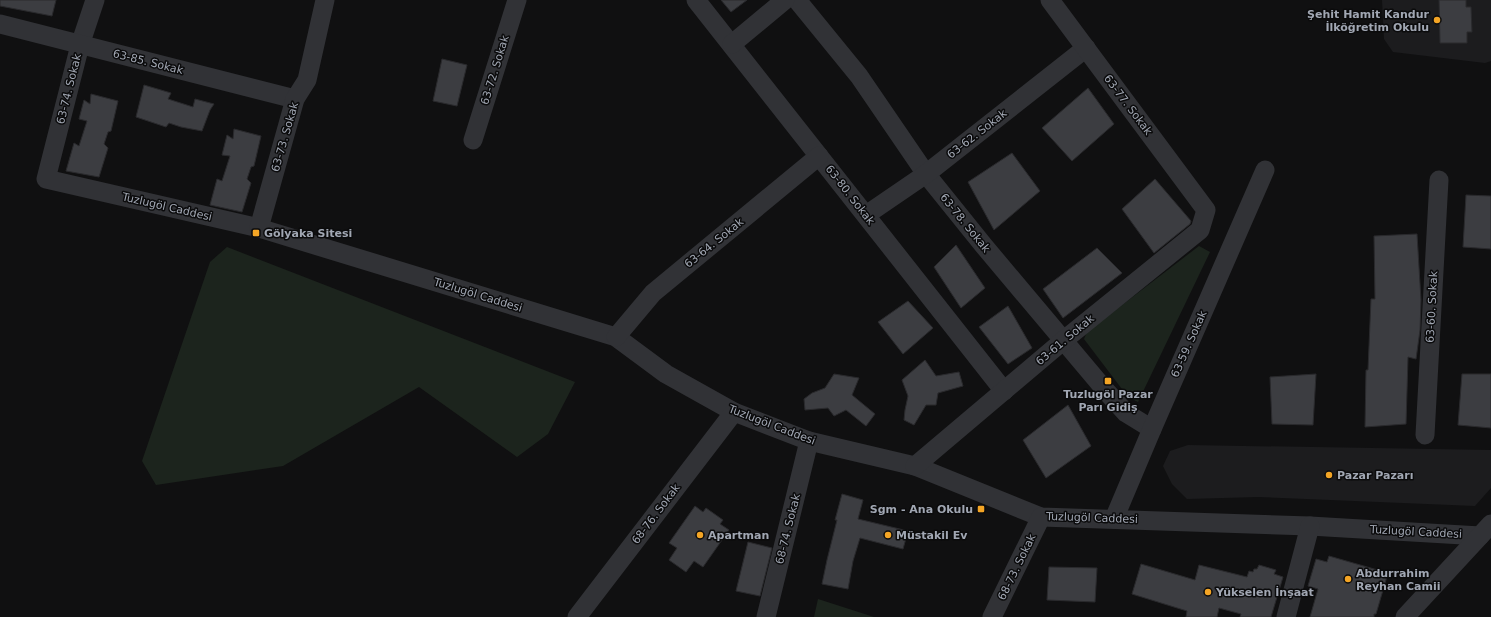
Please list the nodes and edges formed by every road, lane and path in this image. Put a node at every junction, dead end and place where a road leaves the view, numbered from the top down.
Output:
1 (95, 0) edge
2 (325, 0) edge
3 (517, 0) edge
4 (696, 0) edge
5 (786, 0) edge
6 (797, 0) edge
7 (1050, 0) edge
8 (0, 24) edge
9 (732, 44) junction
10 (80, 45) junction
11 (1086, 48) junction
12 (295, 99) junction
13 (473, 140) dead end
14 (819, 156) junction
15 (1265, 170) dead end
16 (926, 174) junction
17 (46, 179) joint
18 (1439, 180) dead end
19 (1206, 210) joint
20 (866, 216) junction
21 (259, 228) junction
22 (616, 337) junction
23 (1064, 340) junction
24 (1004, 391) junction
25 (734, 412) junction
26 (1152, 429) junction
27 (1425, 434) dead end
28 (809, 441) junction
29 (915, 466) junction
30 (1041, 517) junction
31 (1114, 519) junction
32 (1310, 526) junction
33 (1485, 530) edge
34 (577, 617) edge
35 (766, 617) edge
36 (992, 617) edge
37 (1286, 617) edge
38 (1405, 617) edge

1 - 10 street, 63-74. Sokak
2 - 12 street, 63-73. Sokak
3 - 13 street, 63-72. Sokak
4 - 9 street, 63-80. Sokak
5 - 9 street
6 - 16 street, 63-78. Sokak
7 - 11 street, 63-77. Sokak
8 - 10 street, 63-85. Sokak
9 - 14 street, 63-80. Sokak
10 - 12 street, 63-85. Sokak
10 - 17 street, 63-74. Sokak
11 - 16 street, 63-62. Sokak
11 - 19 street, 63-77. Sokak
12 - 21 street, 63-73. Sokak
14 - 20 street, 63-80. Sokak
14 - 22 street, 63-64. Sokak
15 - 26 street, 63-59. Sokak
16 - 20 street, 63-62. Sokak
16 - 23 street, 63-78. Sokak
17 - 21 street, Tuzlugöl Caddesi
18 - 27 street, 63-60. Sokak
19 - 23 street, 63-61. Sokak
20 - 24 street, 63-80. Sokak
21 - 22 street, Tuzlugöl Caddesi
22 - 25 street, Tuzlugöl Caddesi
23 - 24 street, 63-61. Sokak
23 - 26 street, 63-78. Sokak
24 - 29 street, 63-61. Sokak
25 - 28 street, Tuzlugöl Caddesi
25 - 34 street, 68-76. Sokak
26 - 31 street, 63-59. Sokak
28 - 29 street, Tuzlugöl Caddesi
28 - 35 street, 68-74. Sokak
29 - 30 street, Tuzlugöl Caddesi
30 - 31 street, Tuzlugöl Caddesi
30 - 36 street, 68-73. Sokak
31 - 32 street, Tuzlugöl Caddesi
32 - 33 street, Tuzlugöl Caddesi
32 - 37 street
33 - 38 street

